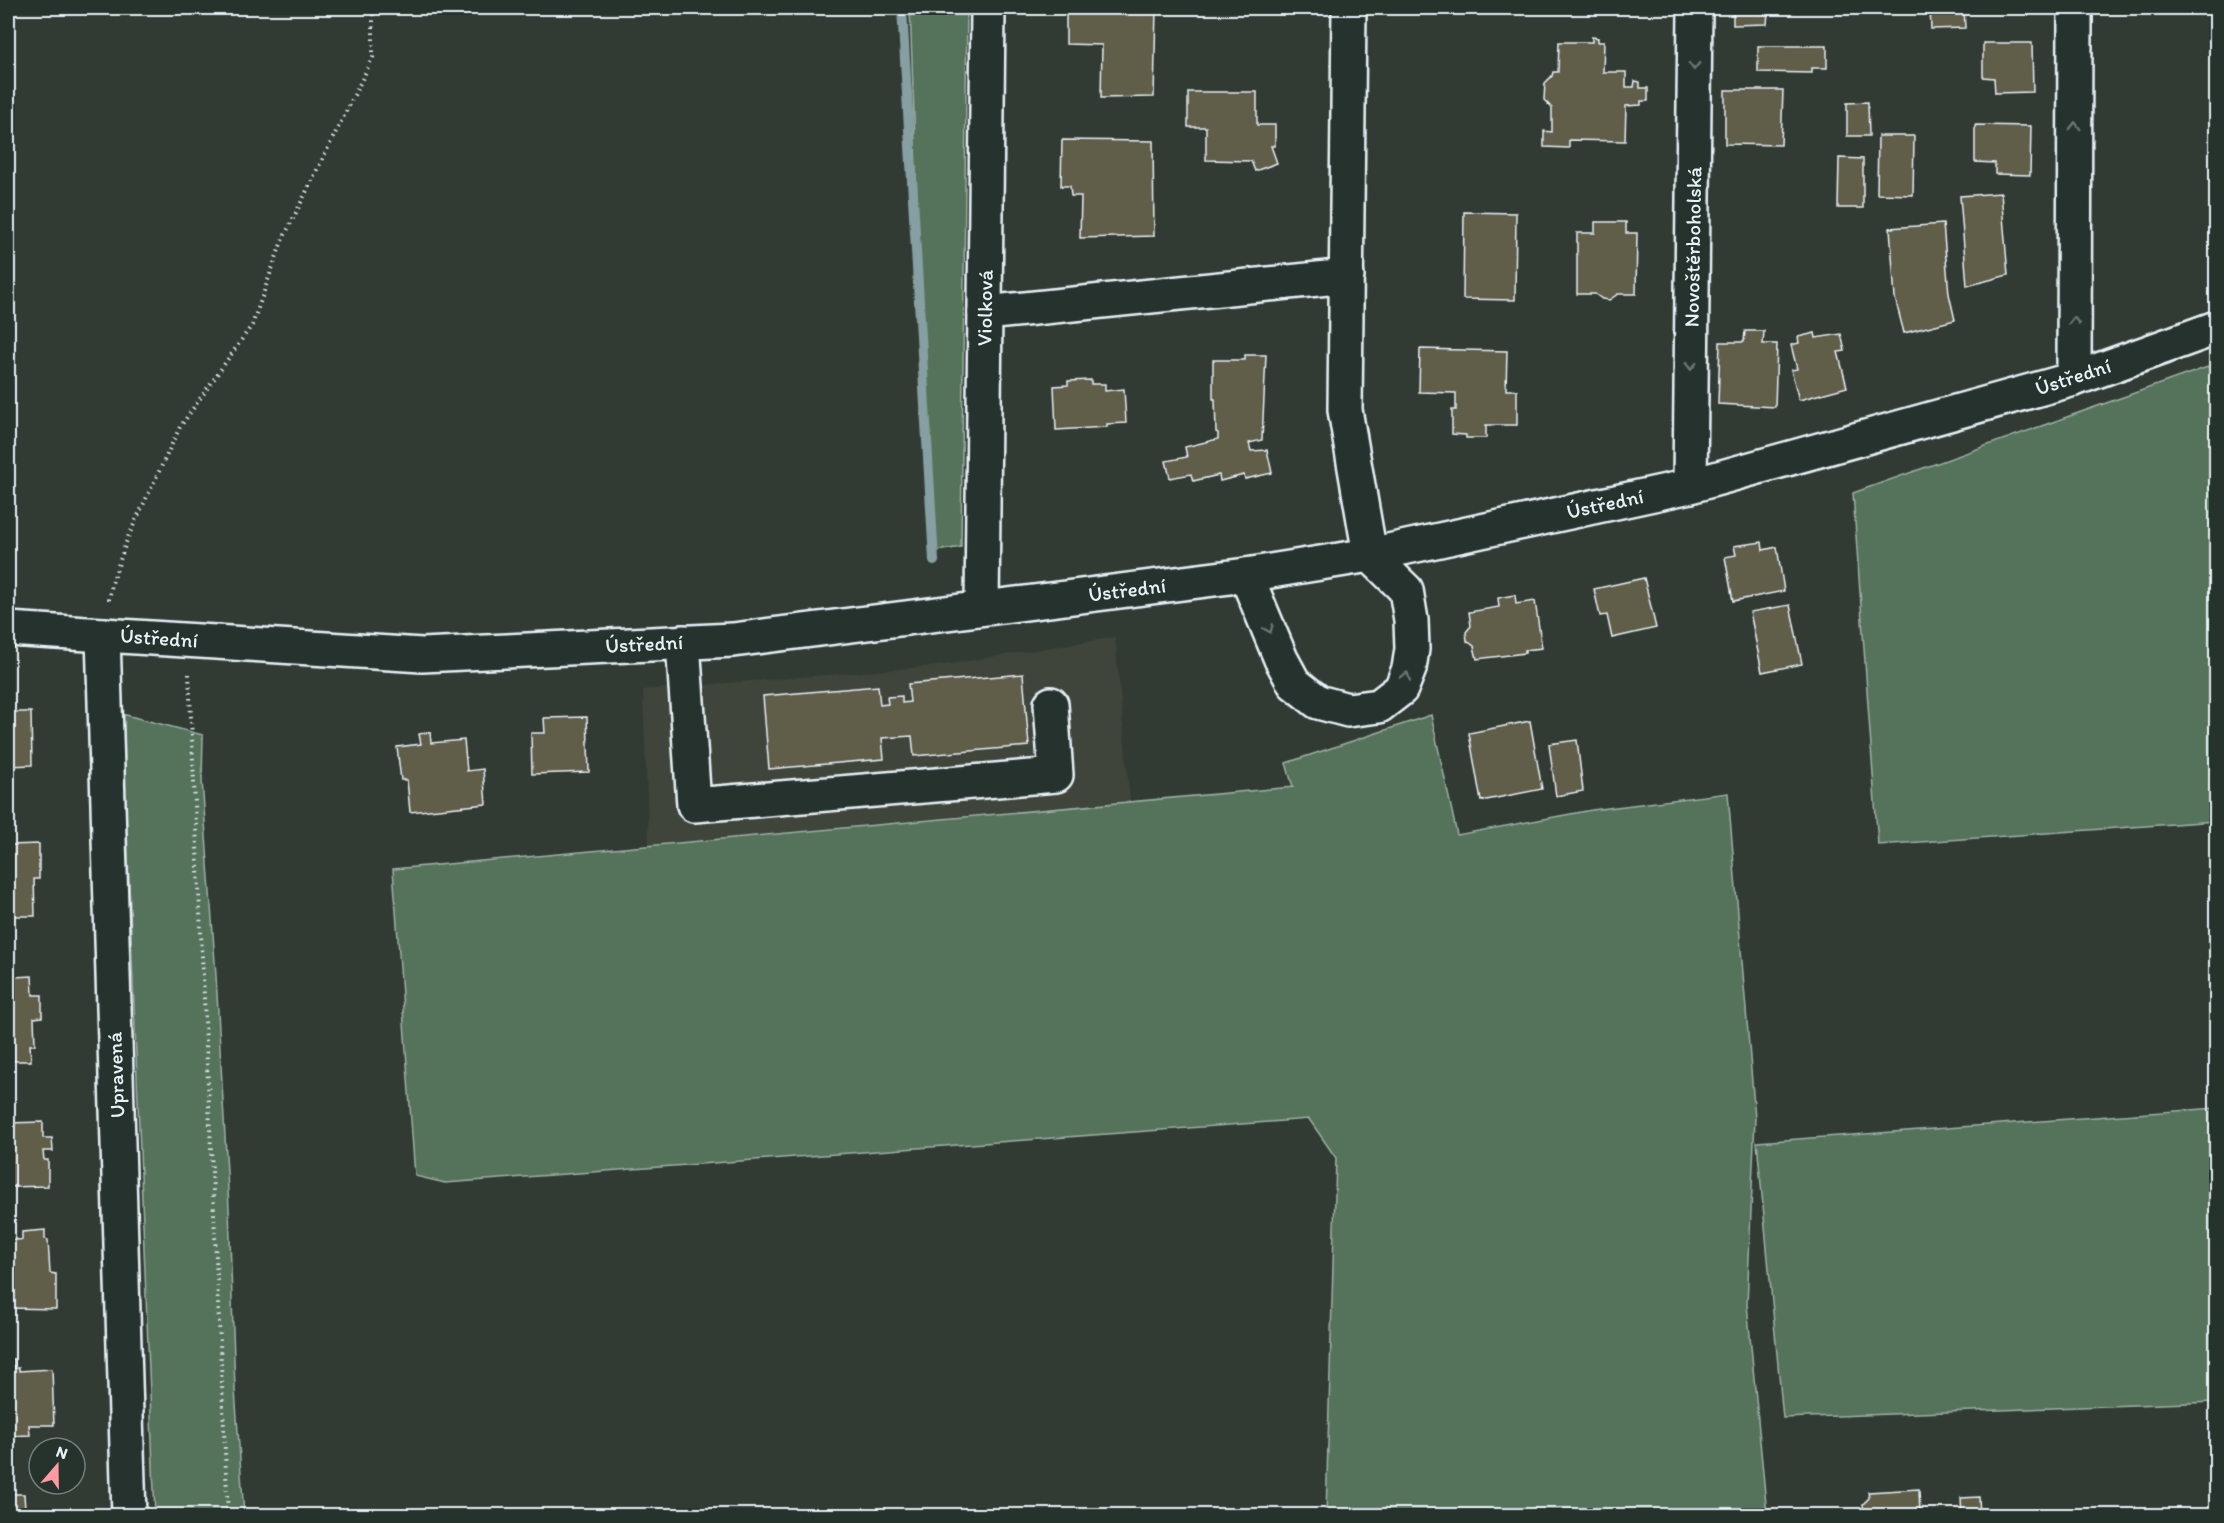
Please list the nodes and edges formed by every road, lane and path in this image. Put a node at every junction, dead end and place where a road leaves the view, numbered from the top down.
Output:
1 (373, 8) edge
2 (988, 8) edge
3 (1349, 8) edge
4 (1695, 8) edge
5 (2075, 8) edge
6 (1347, 276) junction
7 (985, 313) junction
8 (2217, 328) edge
9 (2074, 379) junction
10 (1690, 486) junction
11 (1370, 555) junction
12 (1246, 575) junction
13 (982, 608) junction
14 (8, 629) edge
15 (103, 635) junction
16 (187, 640) junction
17 (683, 642) junction
18 (1051, 704) dead end
19 (129, 1515) edge
20 (228, 1515) edge

1 - 15 path
2 - 7 street, Violková
3 - 6 street
4 -> 10 street, Novoštěrboholská
9 -> 5 street
6 - 7 street
6 - 11 street
7 - 13 street, Violková
8 - 9 street, Ústřední
9 - 10 street, Ústřední
10 - 11 street, Ústřední
11 - 12 street, Ústřední
12 -> 11 street
12 - 13 street, Ústřední
13 - 17 street, Ústřední
14 - 15 street, Ústřední
15 - 16 street, Ústřední
15 - 19 street, Upravená
16 - 17 street, Ústřední
16 - 20 path
17 - 18 street

